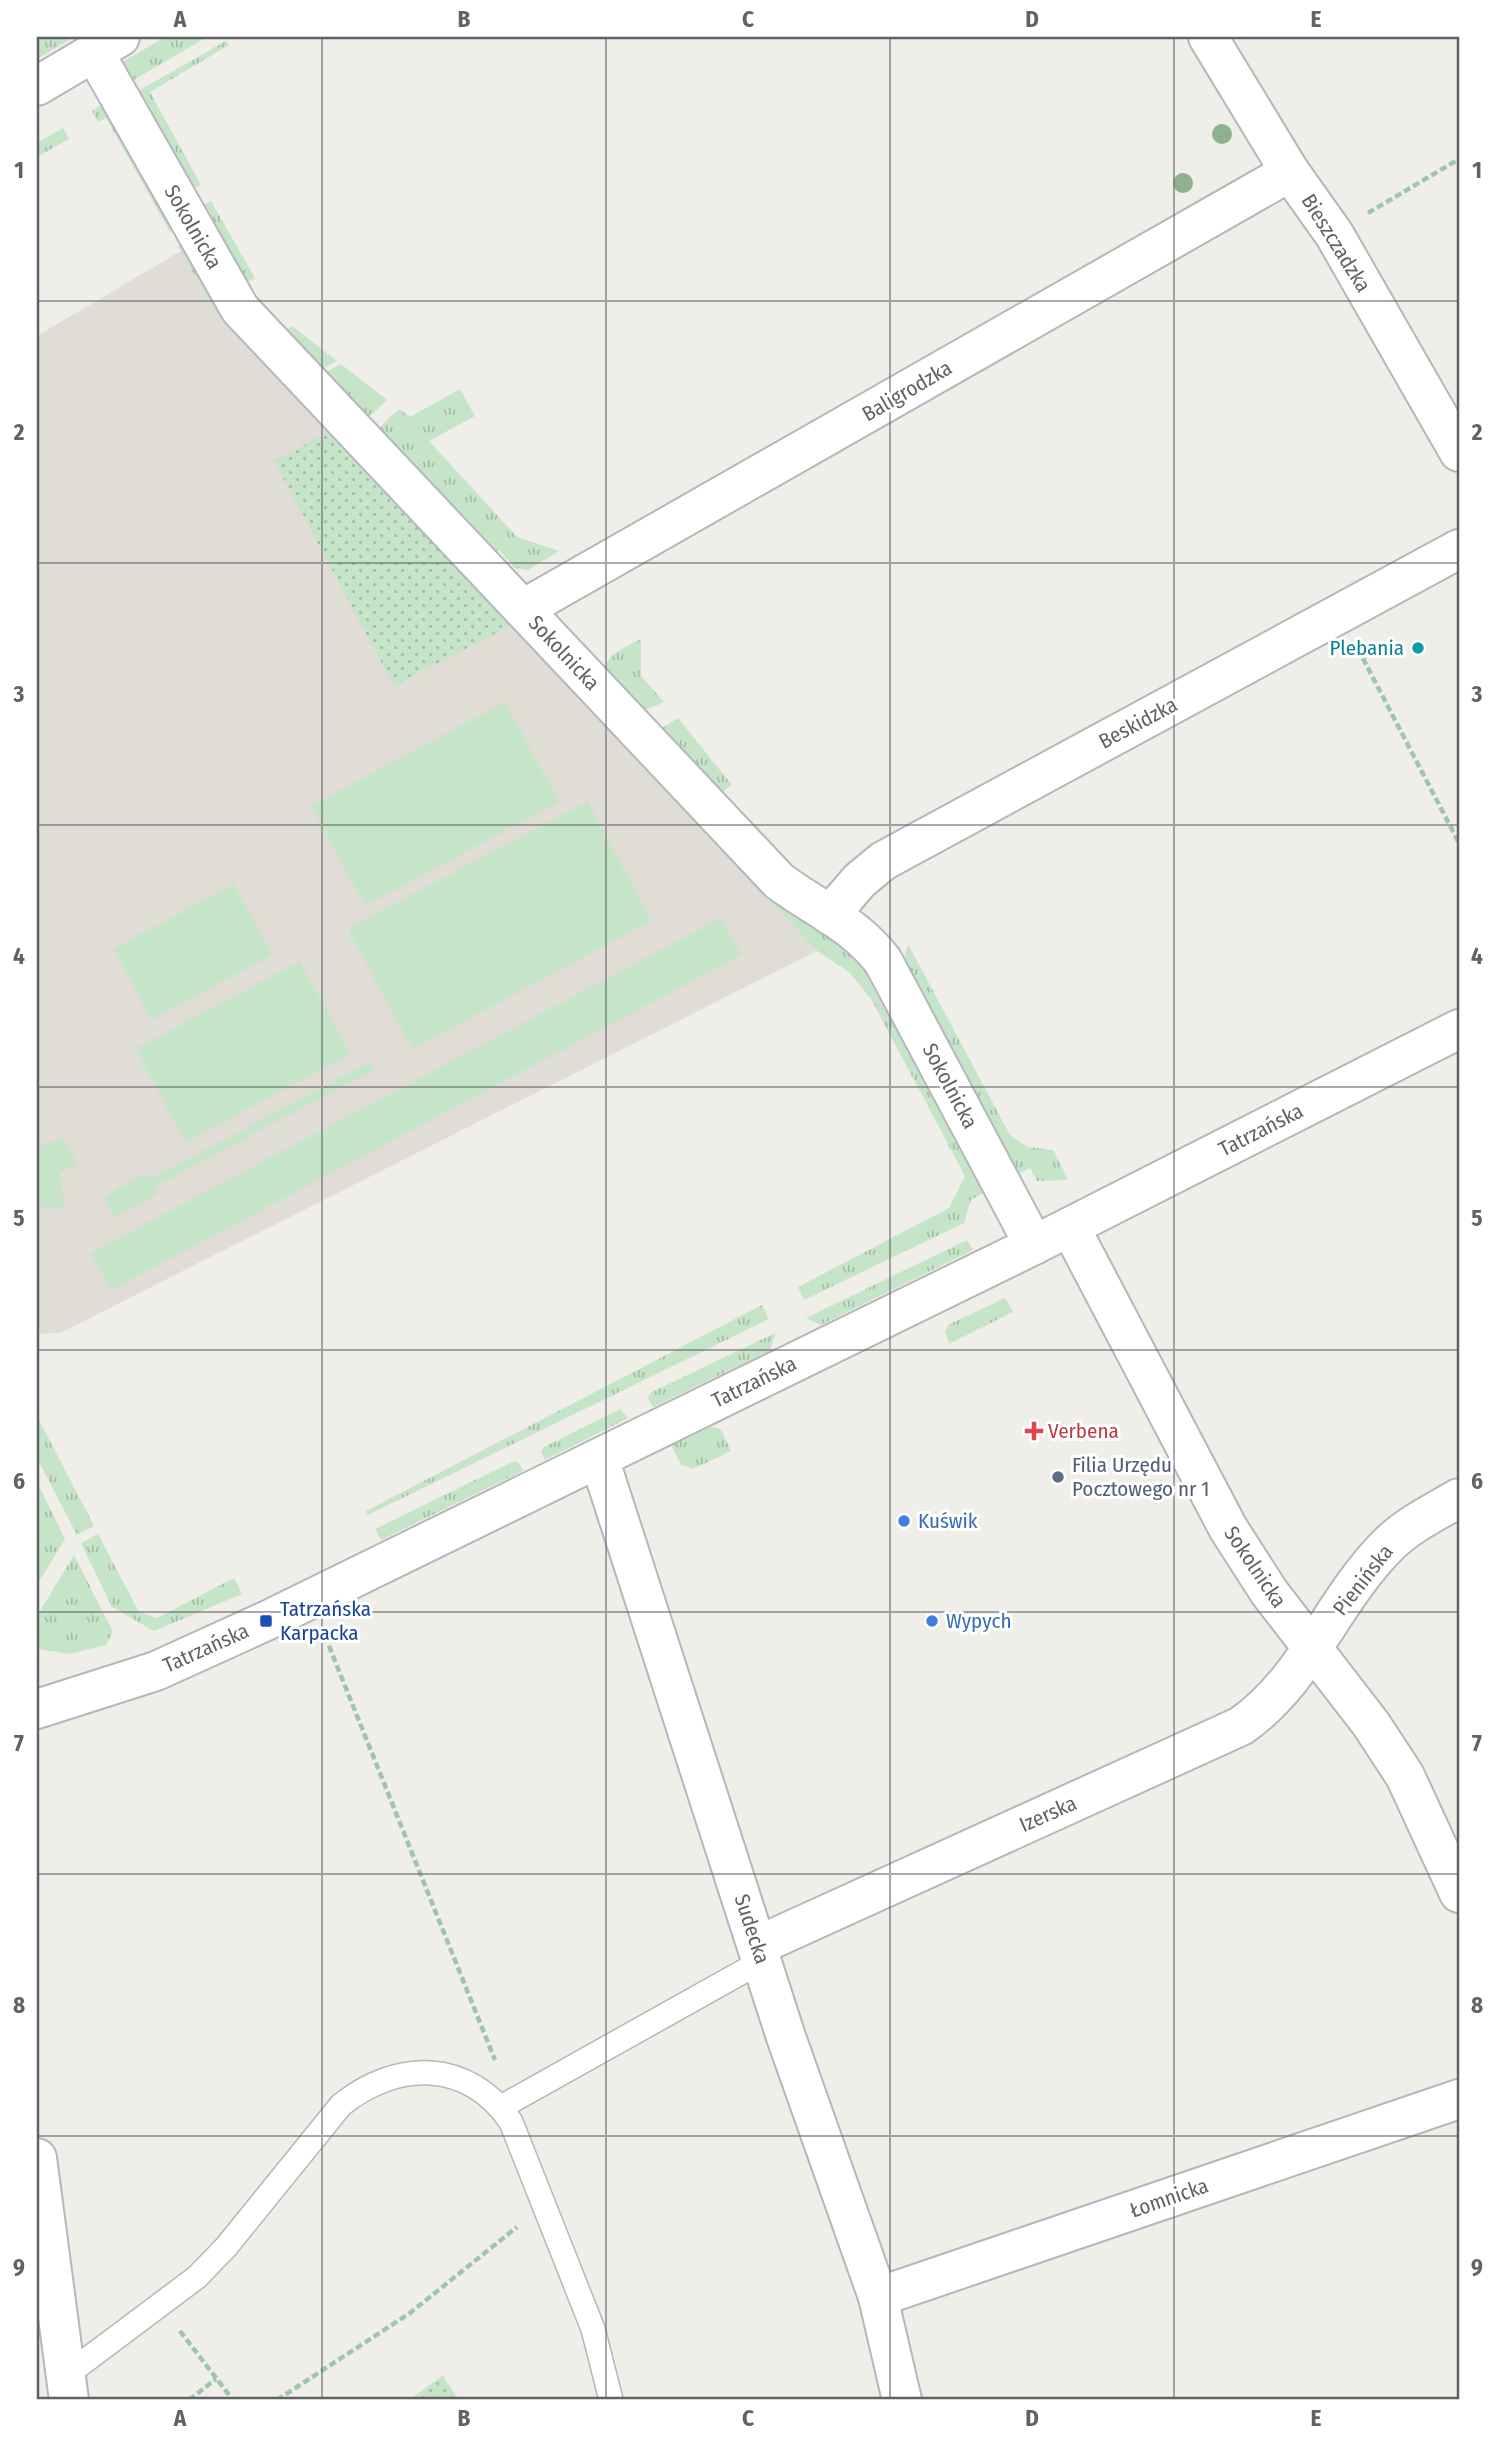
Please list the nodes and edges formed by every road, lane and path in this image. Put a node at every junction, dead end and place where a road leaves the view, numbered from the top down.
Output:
1 (1208, 37) edge
2 (107, 44) edge
3 (37, 86) edge
4 (1459, 159) edge
5 (1290, 172) junction
6 (1334, 234) junction
7 (1459, 452) edge
8 (1459, 549) edge
9 (523, 609) junction
10 (1339, 614) junction
11 (1459, 843) edge
12 (830, 915) junction
13 (1459, 1029) edge
14 (1070, 1227) junction
15 (1034, 1245) junction
16 (599, 1458) junction
17 (1459, 1498) edge
18 (310, 1599) junction
19 (1313, 1649) junction
20 (37, 1709) edge
21 (1459, 1893) edge
22 (760, 1953) junction
23 (1459, 2099) edge
24 (506, 2104) junction
25 (37, 2162) edge
26 (545, 2205) junction
27 (878, 2297) junction
28 (160, 2305) junction
29 (216, 2379) junction
30 (57, 2390) edge
31 (189, 2400) edge
32 (233, 2400) edge
33 (277, 2400) edge
34 (611, 2400) edge
35 (902, 2400) edge

1 - 5 street, Bieszczadzka
2 - 3 street
2 - 9 street, Sokolnicka
4 - 6 path
5 - 6 street, Bieszczadzka
5 - 9 street, Baligrodzka
6 - 7 street, Bieszczadzka
8 - 10 street, Beskidzka
9 - 12 street, Sokolnicka
10 - 11 path
10 - 12 street, Beskidzka
12 - 15 street, Sokolnicka
13 - 14 street, Tatrzańska
14 - 15 street, Tatrzańska
14 - 19 street, Sokolnicka
15 - 16 street, Tatrzańska
16 - 18 street, Tatrzańska
16 - 22 street, Sudecka
17 - 19 street, Pienińska
18 - 20 street, Tatrzańska
18 - 24 path
19 - 21 street, Sokolnicka
19 - 22 street, Izerska
22 - 24 lane
22 - 27 street, Sudecka
23 - 27 street, Łomnicka
24 - 26 lane
24 - 28 lane
25 - 30 street
26 - 33 path
26 - 34 lane
27 - 35 street, Sudecka
28 - 29 path
28 - 30 lane
29 - 31 path
29 - 32 path

